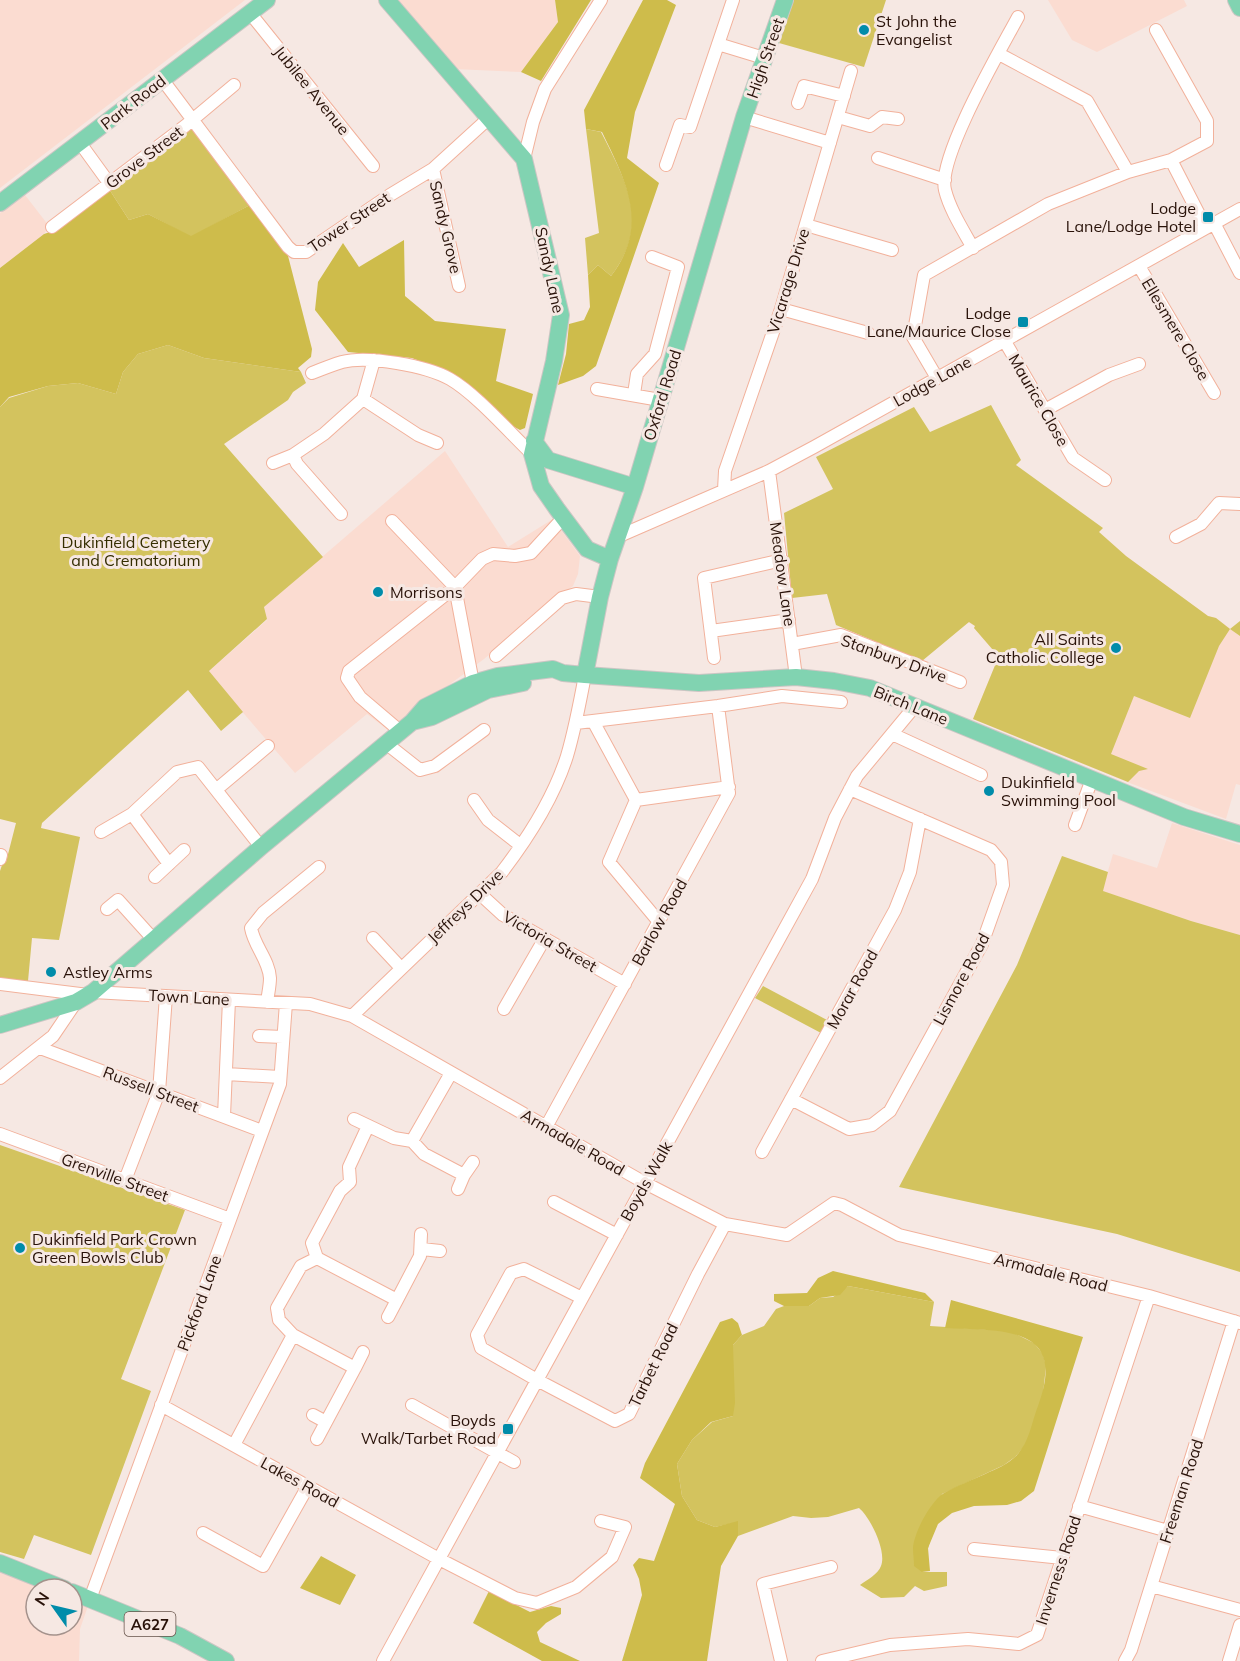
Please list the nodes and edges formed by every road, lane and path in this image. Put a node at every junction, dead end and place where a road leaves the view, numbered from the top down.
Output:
1 (267, 0) edge
2 (387, 0) edge
3 (601, 0) edge
4 (733, 0) edge
5 (785, 0) edge
6 (1236, 0) edge
7 (1240, 8) edge
8 (250, 13) junction
9 (1018, 17) dead end
10 (1156, 30) dead end
11 (718, 44) junction
12 (999, 54) junction
13 (764, 58) junction
14 (851, 71) dead end
15 (162, 79) junction
16 (234, 85) dead end
17 (844, 96) junction
18 (798, 103) dead end
19 (744, 117) junction
20 (838, 117) junction
21 (192, 118) junction
22 (489, 118) junction
23 (898, 119) dead end
24 (80, 143) junction
25 (830, 143) junction
26 (878, 158) dead end
27 (524, 159) junction
28 (1171, 160) junction
29 (666, 165) dead end
30 (373, 166) dead end
31 (433, 169) junction
32 (1128, 172) junction
33 (945, 180) junction
34 (109, 183) junction
35 (0, 203) edge
36 (1240, 209) edge
37 (806, 225) junction
38 (1210, 226) junction
39 (52, 227) dead end
40 (973, 248) junction
41 (892, 250) dead end
42 (652, 257) dead end
43 (1238, 264) edge
44 (1138, 266) junction
45 (459, 286) dead end
46 (781, 309) junction
47 (868, 333) dead end
48 (1004, 340) junction
49 (374, 360) junction
50 (1139, 364) dead end
51 (312, 373) dead end
52 (938, 378) junction
53 (597, 389) dead end
54 (1214, 393) dead end
55 (634, 394) junction
56 (363, 399) junction
57 (660, 400) junction
58 (1045, 410) junction
59 (437, 443) dead end
60 (533, 447) junction
61 (293, 455) junction
62 (273, 463) dead end
63 (565, 466) junction
64 (769, 471) junction
65 (1105, 480) dead end
66 (541, 486) junction
67 (634, 487) junction
68 (724, 490) junction
69 (1240, 504) edge
70 (339, 506) dead end
71 (564, 517) junction
72 (392, 521) dead end
73 (617, 537) junction
74 (1176, 537) dead end
75 (610, 560) junction
76 (782, 560) junction
77 (454, 587) junction
78 (600, 597) junction
79 (789, 620) junction
80 (711, 632) junction
81 (792, 644) junction
82 (496, 656) dead end
83 (714, 658) dead end
84 (563, 673) junction
85 (585, 675) junction
86 (796, 677) junction
87 (473, 682) junction
88 (960, 682) dead end
89 (467, 699) junction
90 (841, 702) dead end
91 (718, 706) junction
92 (915, 706) junction
93 (593, 721) junction
94 (576, 723) junction
95 (406, 727) junction
96 (484, 730) dead end
97 (892, 734) junction
98 (387, 744) junction
99 (268, 746) dead end
100 (981, 775) dead end
101 (1092, 778) junction
102 (729, 786) junction
103 (217, 789) junction
104 (850, 789) junction
105 (474, 800) dead end
106 (636, 800) junction
107 (132, 814) junction
108 (920, 819) junction
109 (1075, 825) dead end
110 (101, 832) dead end
111 (1240, 834) edge
112 (520, 845) junction
113 (261, 847) junction
114 (184, 850) dead end
115 (169, 864) junction
116 (319, 867) dead end
117 (155, 876) dead end
118 (479, 893) junction
119 (107, 909) dead end
120 (659, 922) junction
121 (373, 938) dead end
122 (545, 938) junction
123 (154, 940) junction
124 (401, 968) junction
125 (0, 984) edge
126 (625, 984) junction
127 (86, 996) junction
128 (166, 996) junction
129 (229, 1000) junction
130 (267, 1002) junction
131 (286, 1003) junction
132 (504, 1009) dead end
133 (352, 1016) junction
134 (0, 1025) edge
135 (259, 1036) dead end
136 (283, 1037) junction
137 (40, 1048) junction
138 (451, 1073) junction
139 (226, 1074) junction
140 (280, 1077) junction
141 (0, 1078) edge
142 (159, 1092) junction
143 (791, 1099) junction
144 (224, 1116) junction
145 (354, 1119) dead end
146 (368, 1126) junction
147 (546, 1127) junction
148 (262, 1131) junction
149 (0, 1134) edge
150 (412, 1141) junction
151 (762, 1152) dead end
152 (473, 1162) dead end
153 (464, 1175) junction
154 (125, 1180) junction
155 (645, 1183) junction
156 (458, 1190) dead end
157 (554, 1202) dead end
158 (230, 1219) junction
159 (725, 1224) junction
160 (422, 1234) dead end
161 (617, 1235) junction
162 (422, 1249) junction
163 (440, 1251) dead end
164 (317, 1258) junction
165 (1149, 1296) junction
166 (582, 1298) junction
167 (397, 1300) junction
168 (388, 1317) dead end
169 (1237, 1322) edge
170 (293, 1335) junction
171 (363, 1352) dead end
172 (355, 1368) junction
173 (537, 1380) junction
174 (161, 1405) junction
175 (412, 1405) dead end
176 (313, 1415) dead end
177 (326, 1422) junction
178 (317, 1439) dead end
179 (234, 1445) junction
180 (497, 1453) junction
181 (514, 1462) dead end
182 (308, 1486) junction
183 (1079, 1506) junction
184 (601, 1521) dead end
185 (1168, 1531) junction
186 (203, 1533) dead end
187 (974, 1549) dead end
188 (1062, 1558) junction
189 (439, 1559) junction
190 (0, 1563) edge
191 (831, 1567) dead end
192 (35, 1577) edge
193 (1151, 1587) junction
194 (84, 1597) edge
195 (90, 1599) junction
196 (1240, 1610) edge
197 (1240, 1625) edge
198 (226, 1661) edge
199 (383, 1661) edge
200 (781, 1661) edge
201 (822, 1661) edge
202 (1125, 1661) edge
203 (1229, 1661) edge

1 - 8 main road, Park Road
2 - 22 main road, Sandy Lane
3 - 27 street
4 - 11 street
5 - 13 main road, High Street
6 - 7 main road
8 - 15 main road, Park Road
8 - 30 street, Jubilee Avenue
9 - 12 street
10 - 28 street
11 - 13 street
11 - 29 street
12 - 32 street
12 - 33 street
13 - 19 main road, High Street
14 - 17 street, Vicarage Drive
15 - 21 street, Tower Street
15 - 24 main road, Park Road
16 - 21 street, Grove Street
17 - 18 street
17 - 20 street, Vicarage Drive
19 - 25 street
19 - 57 main road, Oxford Road
20 - 23 street
20 - 25 street, Vicarage Drive
21 - 31 street, Tower Street
21 - 34 street, Grove Street
22 - 27 main road, Sandy Lane
22 - 31 street, Tower Street
24 - 34 street
24 - 35 main road, Park Road
25 - 37 street, Vicarage Drive
26 - 33 street
27 - 60 main road, Sandy Lane
28 - 32 street
28 - 38 street
31 - 45 street, Sandy Grove
32 - 40 street
33 - 40 street
34 - 39 street, Grove Street
36 - 38 street, Lodge Lane
37 - 41 street
37 - 46 street, Vicarage Drive
38 - 43 street
38 - 44 street, Lodge Lane
40 - 52 street
42 - 55 street
44 - 48 street, Lodge Lane
44 - 54 street, Ellesmere Close
46 - 47 street
46 - 68 street, Vicarage Drive
48 - 52 street, Lodge Lane
48 - 58 street, Maurice Close
49 - 51 street
49 - 56 street
49 - 60 street
50 - 58 street
52 - 64 street, Lodge Lane
53 - 55 street
55 - 57 street
56 - 59 street
56 - 61 street
57 - 67 main road, Oxford Road
58 - 65 street, Maurice Close
60 - 63 main road
60 - 66 main road, Sandy Lane
61 - 62 street
61 - 70 street
63 - 66 main road
63 - 67 main road
64 - 68 street, Lodge Lane
64 - 76 street, Meadow Lane
66 - 71 main road, Sandy Lane
67 - 73 main road, Oxford Road
68 - 73 street, Lodge Lane
69 - 74 street
71 - 75 main road, Sandy Lane
71 - 77 street
72 - 77 street
73 - 75 main road, Oxford Road
75 - 78 main road, Oxford Road
76 - 79 street, Meadow Lane
76 - 80 street
77 - 87 street
77 - 95 street
78 - 82 street
78 - 85 main road, Oxford Road
79 - 80 street
79 - 81 street, Meadow Lane
80 - 83 street
81 - 86 street, Meadow Lane
81 - 88 street, Stanbury Drive
84 - 85 main road, Birch Lane
84 - 87 main road, Birch Lane
84 - 89 main road, Birch Lane
85 - 86 main road, Birch Lane
85 - 94 street, Jeffreys Drive
86 - 92 main road, Birch Lane
87 - 89 street
87 - 95 main road, Birch Lane
89 - 95 main road, Birch Lane
90 - 91 street
91 - 93 street
91 - 102 street, Barlow Road
92 - 97 street, Boyds Walk
92 - 101 main road, Birch Lane
93 - 94 street
93 - 106 street
94 - 112 street, Jeffreys Drive
95 - 98 main road
96 - 98 street
97 - 100 street
97 - 104 street, Boyds Walk
98 - 113 main road
99 - 103 street
101 - 109 street
101 - 111 main road, Birch Lane
102 - 106 street
102 - 120 street, Barlow Road
103 - 107 street
103 - 113 street
104 - 108 street, Lismore Road
104 - 155 street, Boyds Walk
105 - 112 street
106 - 120 street
107 - 110 street
107 - 115 street
108 - 143 street, Morar Road
108 - 143 street, Lismore Road
112 - 118 street, Jeffreys Drive
113 - 123 main road
114 - 115 street
115 - 117 street
116 - 130 street
118 - 122 street, Victoria Street
118 - 124 street, Jeffreys Drive
119 - 123 street
120 - 126 street, Barlow Road
121 - 124 street
122 - 126 street, Victoria Street
122 - 132 street
123 - 127 main road
124 - 133 street, Jeffreys Drive
125 - 127 street, Town Lane
126 - 147 street, Barlow Road
127 - 128 street, Town Lane
127 - 134 main road
127 - 137 street
128 - 129 street, Town Lane
128 - 142 street
129 - 130 street, Town Lane
129 - 139 street
130 - 131 street, Town Lane
131 - 133 street, Armadale Road
131 - 136 street, Pickford Lane
133 - 138 street, Armadale Road
135 - 136 street
136 - 140 street, Pickford Lane
137 - 141 street
137 - 142 street, Russell Street
138 - 147 street, Armadale Road
138 - 150 street
139 - 140 street
139 - 144 street
140 - 148 street, Pickford Lane
142 - 144 street, Russell Street
142 - 154 street
143 - 151 street, Morar Road
144 - 148 street, Russell Street
145 - 146 street
146 - 150 street
146 - 164 street
147 - 155 street, Armadale Road
148 - 158 street, Pickford Lane
149 - 154 street, Grenville Street
150 - 153 street
152 - 153 street
153 - 156 street
154 - 158 street, Grenville Street
155 - 159 street, Armadale Road
155 - 161 street, Boyds Walk
157 - 161 street
158 - 174 street, Pickford Lane
159 - 165 street, Armadale Road
159 - 173 street, Tarbet Road
160 - 162 street
161 - 166 street, Boyds Walk
162 - 163 street
162 - 167 street
164 - 167 street
164 - 170 street
165 - 169 street, Armadale Road
165 - 183 street, Inverness Road
166 - 173 street, Boyds Walk
166 - 173 street
167 - 168 street
169 - 185 street, Freeman Road
170 - 172 street
170 - 179 street
171 - 172 street
172 - 177 street
173 - 180 street, Boyds Walk
174 - 179 street, Lakes Road
174 - 195 street, Pickford Lane
175 - 180 street
176 - 177 street
177 - 178 street
179 - 182 street, Lakes Road
180 - 181 street
180 - 189 street, Boyds Walk
182 - 186 street
182 - 189 street, Lakes Road
183 - 185 street
183 - 188 street, Inverness Road
184 - 189 street, Lakes Road
185 - 193 street, Freeman Road
187 - 188 street
188 - 201 street, Inverness Road
189 - 199 street, Boyds Walk
190 - 192 main road
191 - 200 street
193 - 196 street
193 - 202 street, Freeman Road
194 - 195 main road, A627
195 - 198 main road, A627
197 - 203 street

